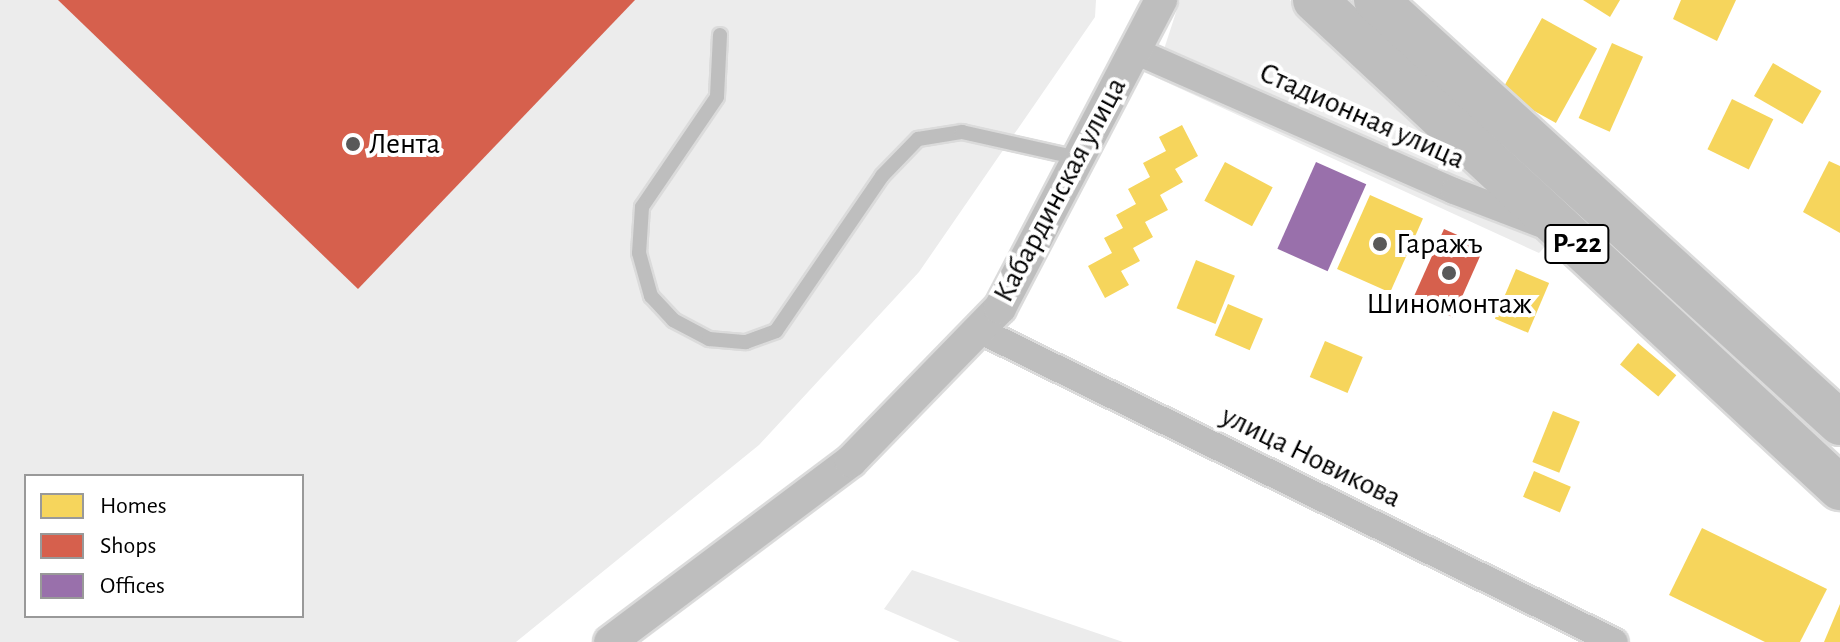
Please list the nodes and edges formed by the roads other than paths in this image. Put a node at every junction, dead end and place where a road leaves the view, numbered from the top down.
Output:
1 (1161, 0) edge
2 (1315, 0) edge
3 (1376, 0) edge
4 (720, 35) dead end
5 (1135, 51) junction
6 (1078, 158) junction
7 (1567, 234) junction
8 (979, 330) junction
9 (1840, 423) edge
10 (1840, 488) edge
11 (610, 642) edge
12 (1615, 642) edge

1 - 5 street, Кабардинская улица
2 - 7 highway, Р-22
3 - 9 highway, Р-22
4 - 6 lane
5 - 6 street, Кабардинская улица
5 - 7 street, Стадионная улица
6 - 8 street, Кабардинская улица
7 - 10 highway, Р-22
8 - 11 street, Кабардинская улица
8 - 12 street, улица Новикова

